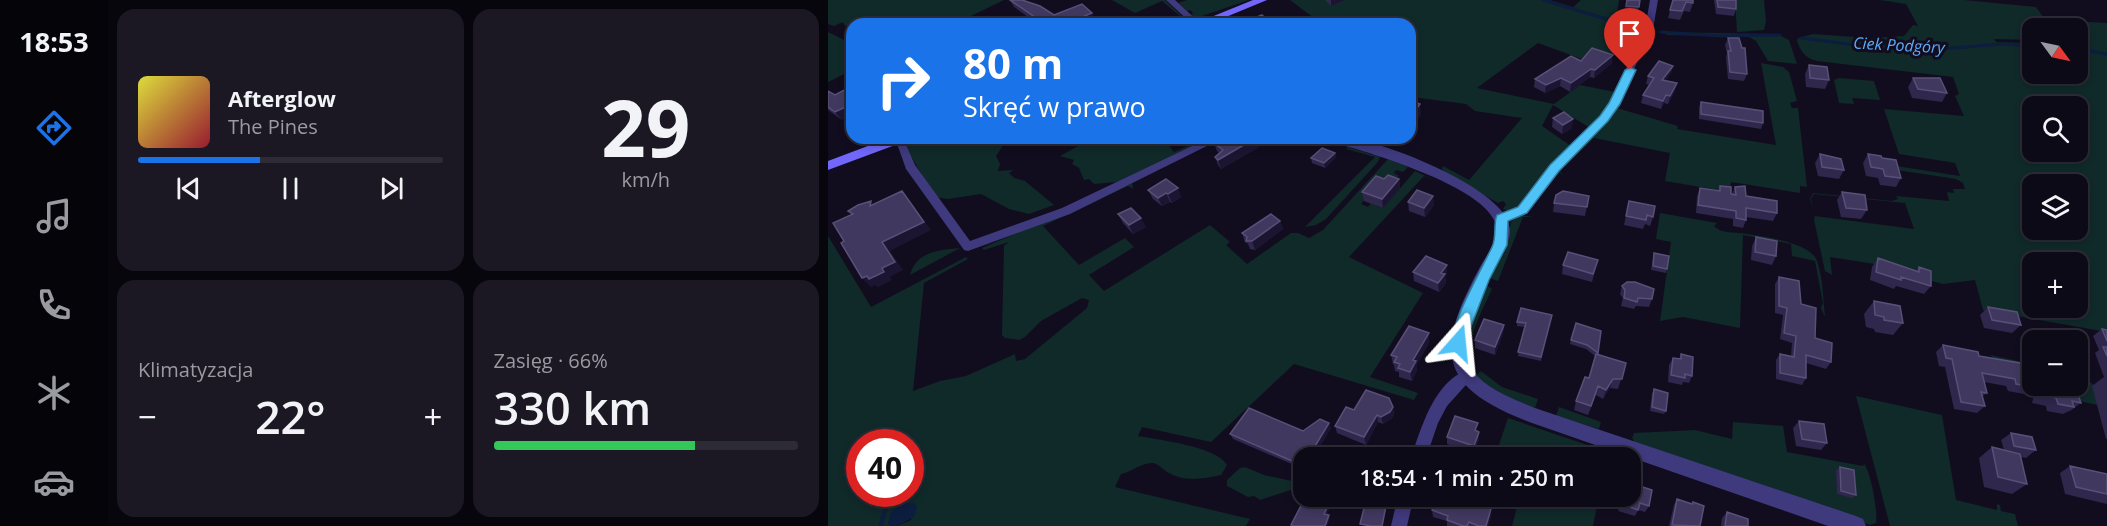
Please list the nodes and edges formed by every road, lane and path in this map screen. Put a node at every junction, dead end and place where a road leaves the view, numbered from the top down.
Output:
1 (1170, 0) edge
2 (1262, 0) edge
3 (1654, 0) edge
4 (1191, 18) edge
5 (1214, 18) edge
6 (885, 144) edge
7 (902, 144) edge
8 (1206, 144) edge
9 (1355, 144) edge
10 (828, 166) edge
11 (1502, 218) junction
12 (1471, 381) junction
13 (1423, 447) edge
14 (1404, 507) edge
15 (1399, 526) edge
16 (1856, 526) edge

1 - 4 street
2 - 5 main road
3 - 11 street
6 - 10 main road
7 - 8 street
9 - 11 street
11 - 12 street
12 - 13 street
12 - 16 street
14 - 15 street

